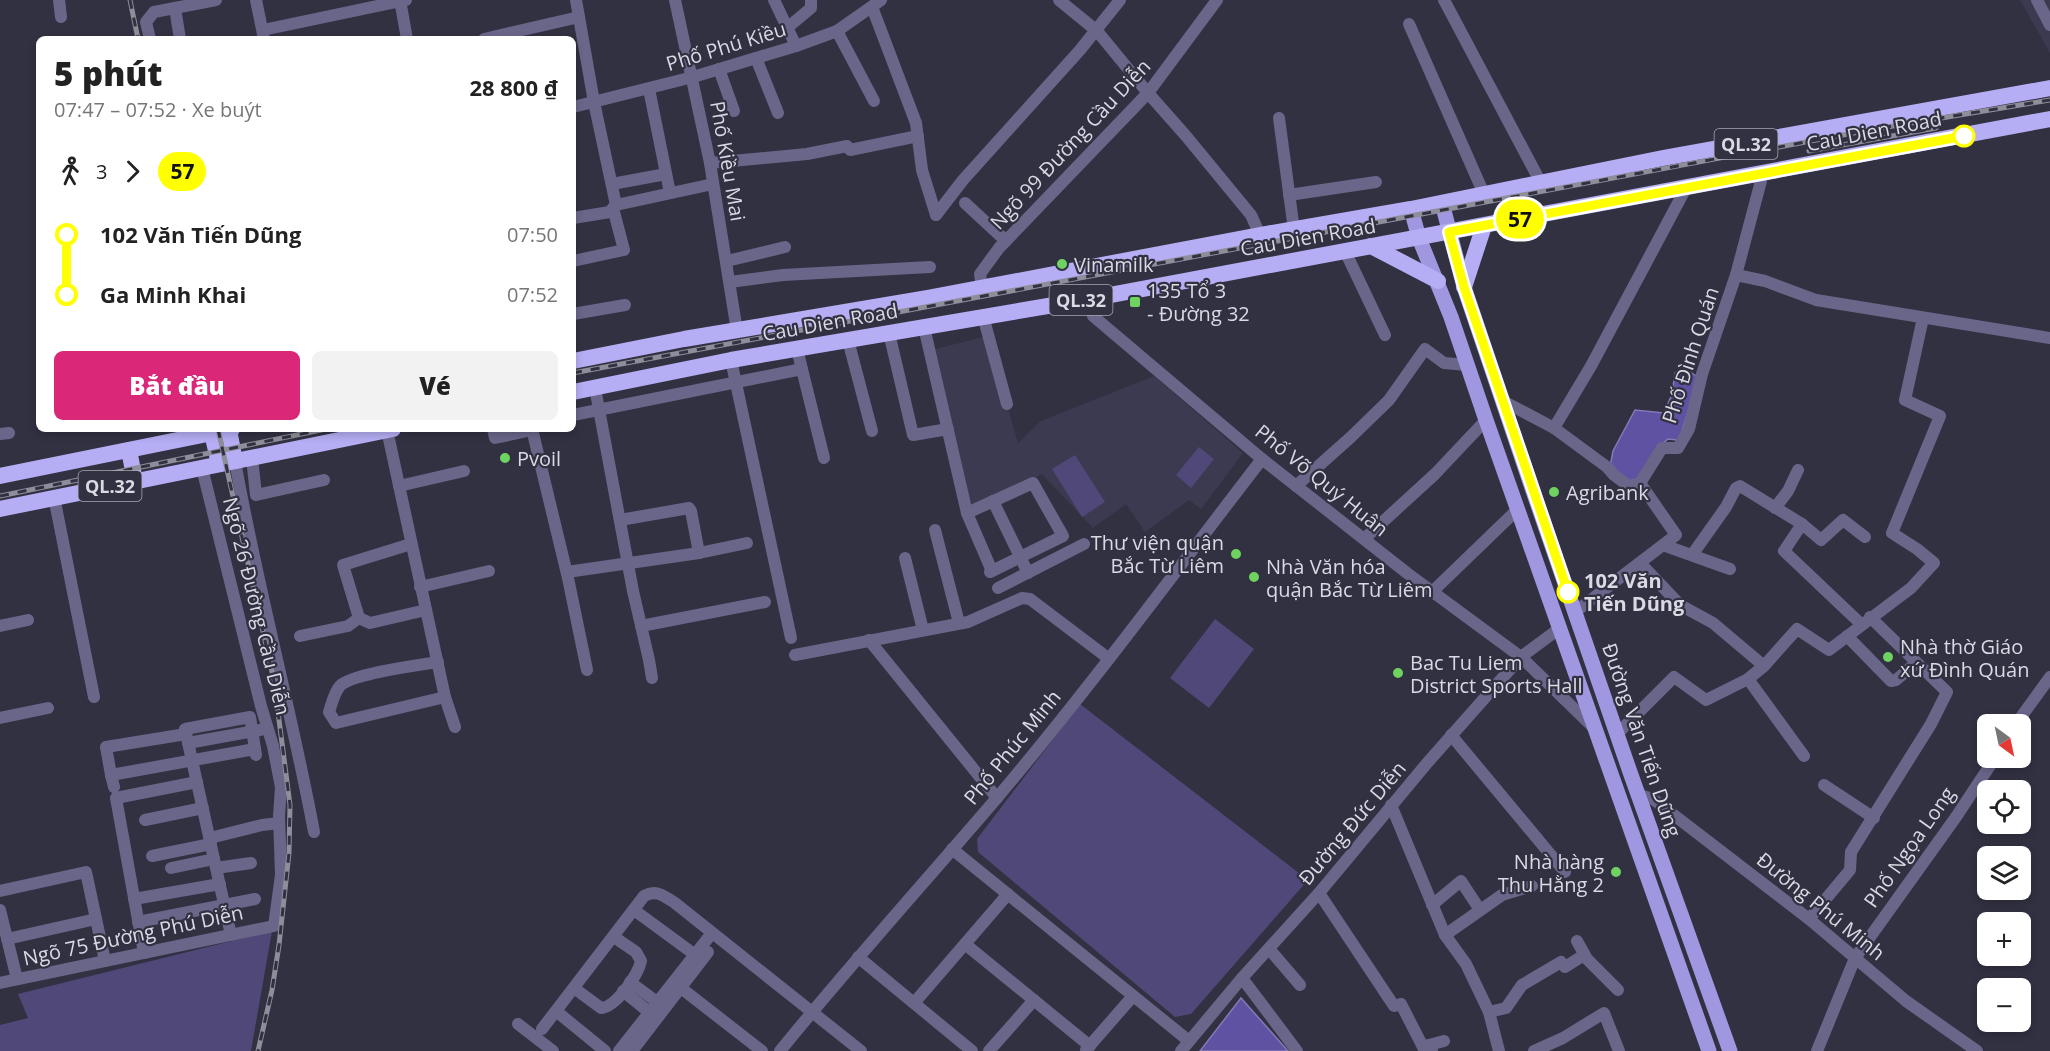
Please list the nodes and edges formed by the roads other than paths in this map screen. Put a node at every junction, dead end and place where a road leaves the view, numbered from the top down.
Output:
1 (59, 0) edge
2 (216, 0) edge
3 (256, 0) edge
4 (402, 0) edge
5 (576, 0) edge
6 (675, 0) edge
7 (774, 0) edge
8 (811, 0) edge
9 (1059, 0) edge
10 (1120, 0) edge
11 (1217, 0) edge
12 (1444, 0) edge
13 (2037, 0) edge
14 (869, 4) edge
15 (175, 8) junction
16 (579, 17) junction
17 (61, 18) dead end
18 (1409, 24) dead end
19 (2050, 25) edge
20 (788, 28) junction
21 (837, 31) junction
22 (1096, 31) junction
23 (264, 35) edge
24 (149, 36) edge
25 (180, 36) edge
26 (407, 36) edge
27 (497, 36) edge
28 (796, 46) junction
29 (756, 58) junction
30 (719, 69) junction
31 (693, 77) junction
32 (2050, 88) edge
33 (649, 89) junction
34 (1148, 93) junction
35 (874, 101) dead end
36 (594, 102) junction
37 (576, 106) edge
38 (734, 111) dead end
39 (778, 112) dead end
40 (1279, 118) dead end
41 (2050, 119) edge
42 (918, 136) junction
43 (710, 163) junction
44 (666, 174) junction
45 (1761, 174) junction
46 (1376, 182) dead end
47 (1541, 183) junction
48 (612, 184) junction
49 (713, 184) junction
50 (1686, 188) junction
51 (670, 193) junction
52 (1484, 194) junction
53 (1289, 195) junction
54 (1442, 202) junction
55 (965, 203) dead end
56 (615, 206) junction
57 (1411, 209) junction
58 (576, 218) edge
59 (1484, 226) junction
60 (1294, 230) junction
61 (1449, 232) junction
62 (1260, 235) junction
63 (1419, 238) junction
64 (1006, 241) junction
65 (1371, 246) junction
66 (785, 248) dead end
67 (1345, 251) junction
68 (576, 260) edge
69 (727, 261) junction
70 (930, 267) dead end
71 (1736, 275) junction
72 (1437, 281) junction
73 (730, 282) junction
74 (982, 287) junction
75 (1464, 287) junction
76 (1089, 299) junction
77 (625, 305) dead end
78 (872, 308) junction
79 (576, 313) edge
80 (983, 316) junction
81 (1923, 318) junction
82 (924, 327) junction
83 (737, 330) junction
84 (883, 334) junction
85 (1385, 335) dead end
86 (2050, 338) edge
87 (848, 340) junction
88 (797, 349) junction
89 (576, 360) edge
90 (731, 360) junction
91 (1467, 365) junction
92 (802, 369) junction
93 (736, 381) junction
94 (595, 388) junction
95 (576, 391) edge
96 (1503, 401) junction
97 (1007, 404) dead end
98 (599, 408) junction
99 (576, 414) edge
100 (1486, 420) junction
101 (1554, 428) junction
102 (948, 429) junction
103 (872, 431) dead end
104 (216, 432) edge
105 (231, 432) edge
106 (380, 432) edge
107 (390, 432) edge
108 (494, 432) edge
109 (523, 432) edge
110 (532, 432) edge
111 (212, 433) junction
112 (129, 450) junction
113 (824, 458) dead end
114 (1262, 459) junction
115 (236, 461) junction
116 (202, 468) junction
117 (1798, 470) dead end
118 (464, 471) dead end
119 (0, 476) edge
120 (324, 480) dead end
121 (135, 481) junction
122 (1640, 483) junction
123 (399, 486) junction
124 (1296, 486) junction
125 (54, 497) junction
126 (993, 501) junction
127 (1775, 508) junction
128 (0, 509) edge
129 (1517, 510) junction
130 (967, 513) junction
131 (620, 520) junction
132 (1802, 524) junction
133 (935, 530) dead end
134 (1865, 537) dead end
135 (1364, 539) junction
136 (747, 543) dead end
137 (411, 544) junction
138 (1084, 544) dead end
139 (1663, 544) junction
140 (699, 553) junction
141 (1692, 555) junction
142 (905, 558) dead end
143 (1020, 558) junction
144 (627, 562) junction
145 (1640, 563) junction
146 (1730, 569) dead end
147 (489, 571) dead end
148 (567, 572) junction
149 (1028, 573) junction
150 (420, 587) junction
151 (998, 588) dead end
152 (1432, 592) junction
153 (765, 602) dead end
154 (426, 610) junction
155 (1575, 612) junction
156 (359, 618) junction
157 (28, 620) dead end
158 (1866, 621) junction
159 (959, 623) junction
160 (0, 626) edge
161 (641, 626) junction
162 (1560, 628) junction
163 (923, 630) junction
164 (300, 636) dead end
165 (1847, 636) junction
166 (791, 638) dead end
167 (869, 640) junction
168 (795, 654) dead end
169 (1521, 657) junction
170 (1108, 658) junction
171 (438, 662) junction
172 (1916, 663) junction
173 (1764, 666) junction
174 (587, 670) dead end
175 (2050, 677) edge
176 (652, 678) dead end
177 (1748, 679) junction
178 (94, 697) dead end
179 (446, 697) junction
180 (48, 708) dead end
181 (2023, 714) edge
182 (0, 718) edge
183 (455, 727) dead end
184 (268, 729) junction
185 (1596, 730) junction
186 (253, 732) junction
187 (1617, 734) junction
188 (1451, 735) junction
189 (187, 738) junction
190 (1804, 756) dead end
191 (192, 762) junction
192 (1988, 768) edge
193 (197, 782) junction
194 (1824, 785) dead end
195 (114, 787) junction
196 (1639, 795) junction
197 (997, 798) junction
198 (1391, 805) junction
199 (203, 808) junction
200 (1874, 818) junction
201 (145, 820) dead end
202 (279, 823) junction
203 (314, 832) dead end
204 (210, 841) junction
205 (952, 849) junction
206 (152, 856) dead end
207 (251, 863) dead end
208 (215, 864) junction
209 (171, 867) dead end
210 (1565, 872) dead end
211 (220, 884) junction
212 (1532, 886) dead end
213 (0, 891) edge
214 (1320, 893) junction
215 (1008, 894) junction
216 (255, 899) dead end
217 (134, 900) junction
218 (224, 905) junction
219 (1432, 905) junction
220 (0, 910) edge
221 (634, 910) junction
222 (1480, 910) junction
223 (96, 919) junction
224 (1809, 920) junction
225 (138, 922) junction
226 (712, 933) junction
227 (231, 935) junction
228 (1444, 935) junction
229 (614, 937) junction
230 (7, 939) junction
231 (1577, 941) dead end
232 (965, 944) junction
233 (1270, 950) junction
234 (708, 952) dead end
235 (144, 953) junction
236 (694, 954) junction
237 (1584, 954) junction
238 (858, 957) junction
239 (1855, 958) junction
240 (105, 961) junction
241 (1242, 978) junction
242 (17, 979) junction
243 (0, 983) edge
244 (1300, 985) dead end
245 (627, 987) junction
246 (574, 988) junction
247 (681, 988) junction
248 (1618, 990) dead end
249 (1133, 996) junction
250 (1034, 1000) junction
251 (914, 1003) junction
252 (653, 1007) junction
253 (556, 1011) junction
254 (812, 1012) junction
255 (1489, 1012) junction
256 (518, 1024) dead end
257 (542, 1029) dead end
258 (1444, 1041) dead end
259 (1185, 1046) edge
260 (1088, 1048) edge
261 (1430, 1048) edge
262 (553, 1051) edge
263 (605, 1051) edge
264 (619, 1051) edge
265 (632, 1051) edge
266 (762, 1051) edge
267 (780, 1051) edge
268 (861, 1051) edge
269 (972, 1051) edge
270 (989, 1051) edge
271 (1297, 1051) edge
272 (1499, 1051) edge
273 (1534, 1051) edge
274 (1619, 1051) edge
275 (1709, 1051) edge
276 (1730, 1051) edge
277 (1817, 1051) edge
278 (1977, 1051) edge

1 - 17 street
2 - 15 street
3 - 23 street
4 - 23 street
4 - 26 street
5 - 16 street
6 - 31 street, Phố Kiều Mai
7 - 20 street
8 - 20 street
9 - 22 street
10 - 22 street
11 - 34 street, Ngõ 99 Đường Cầu Diễn
12 - 47 street
13 - 19 street
14 - 21 street, Phố Phú Kiều
14 - 42 street
15 - 24 street
15 - 25 street
16 - 27 street
16 - 36 street
18 - 52 street
20 - 28 street
21 - 28 street, Phố Phú Kiều
21 - 35 street
22 - 34 street
22 - 42 street
28 - 29 street, Phố Phú Kiều
29 - 30 street, Phố Phú Kiều
29 - 39 street
30 - 31 street, Phố Phú Kiều
30 - 38 street
31 - 33 street, Phố Phú Kiều
31 - 43 street, Phố Kiều Mai
32 - 47 highway, Cau Dien Road / QL.32
33 - 36 street, Phố Phú Kiều
33 - 44 street
34 - 62 street
34 - 64 street, Ngõ 99 Đường Cầu Diễn
36 - 37 street, Phố Phú Kiều
36 - 48 street
40 - 53 street
41 - 45 highway, Cau Dien Road / QL.32
42 - 43 street
43 - 49 street, Phố Kiều Mai
44 - 48 street
44 - 51 street
45 - 50 highway, Cau Dien Road / QL.32
45 - 71 street, Phố Đình Quán
46 - 53 street
47 - 52 highway, Cau Dien Road / QL.32
48 - 56 street
49 - 51 street
49 - 69 street, Phố Kiều Mai
50 - 59 highway, Cau Dien Road / QL.32
50 - 101 street
51 - 56 street
52 - 54 highway, Cau Dien Road / QL.32
53 - 60 street
54 - 57 highway, Cau Dien Road / QL.32
54 - 61 main road, Đường Văn Tiến Dũng
55 - 64 street
56 - 58 street
56 - 68 street
57 - 60 highway, Cau Dien Road / QL.32
57 - 63 main road, Đường Văn Tiến Dũng
59 - 61 highway, Cau Dien Road / QL.32
59 - 75 highway
60 - 62 highway, Cau Dien Road / QL.32
61 - 63 highway, Cau Dien Road / QL.32
61 - 75 main road, Đường Văn Tiến Dũng
62 - 74 highway, Cau Dien Road / QL.32
63 - 65 highway, Cau Dien Road / QL.32
63 - 72 main road, Đường Văn Tiến Dũng
64 - 74 street, Ngõ 99 Đường Cầu Diễn
65 - 67 highway, Cau Dien Road / QL.32
65 - 72 highway
66 - 69 street
67 - 76 highway, Cau Dien Road / QL.32
67 - 85 street
69 - 73 street, Phố Kiều Mai
70 - 73 street
71 - 81 street
71 - 122 street, Phố Đình Quán
72 - 91 main road, Đường Văn Tiến Dũng
73 - 83 street, Phố Kiều Mai
74 - 78 highway, Cau Dien Road / QL.32
75 - 96 main road, Đường Văn Tiến Dũng
76 - 80 highway, Cau Dien Road / QL.32
76 - 114 street, Phố Võ Quý Huân
77 - 79 street
78 - 83 highway, Cau Dien Road / QL.32
78 - 84 highway
80 - 82 highway, Cau Dien Road / QL.32
80 - 97 street
81 - 86 street
81 - 158 street
82 - 84 highway, Cau Dien Road / QL.32
82 - 102 street
83 - 89 highway, Cau Dien Road / QL.32
84 - 87 highway, Cau Dien Road / QL.32
84 - 102 street
87 - 88 highway, Cau Dien Road / QL.32
87 - 103 street
88 - 90 highway, Cau Dien Road / QL.32
88 - 92 street
90 - 93 street
90 - 94 highway, Cau Dien Road / QL.32
91 - 100 main road, Đường Văn Tiến Dũng
91 - 124 street
92 - 93 street
92 - 113 street
93 - 98 street
93 - 166 street
94 - 95 highway, Cau Dien Road / QL.32
94 - 98 street
96 - 101 street
96 - 155 main road, Đường Văn Tiến Dũng
98 - 99 street
98 - 131 street
100 - 129 main road, Đường Văn Tiến Dũng
100 - 135 street
101 - 122 street
102 - 130 street
104 - 111 highway, QL.32
105 - 115 highway
106 - 115 highway, QL.32
107 - 123 street
108 - 109 street
110 - 148 street
111 - 112 highway, QL.32
111 - 115 highway
112 - 119 highway, QL.32
112 - 121 highway
114 - 124 street, Phố Võ Quý Huân
114 - 170 street, Phố Phúc Minh
115 - 116 highway, QL.32
115 - 120 street
115 - 203 street
116 - 121 highway, QL.32
116 - 184 street, Ngõ 26 Đường Cầu Diễn
117 - 127 street
118 - 123 street
121 - 125 highway, QL.32
122 - 139 street
123 - 137 street
124 - 135 street, Phố Võ Quý Huân
125 - 128 highway, QL.32
125 - 178 street
126 - 130 street
126 - 143 street
126 - 143 street
127 - 132 street
127 - 141 street
129 - 152 street
129 - 162 main road, Đường Văn Tiến Dũng
130 - 143 street
131 - 140 street
131 - 144 street
132 - 134 street
132 - 158 street
133 - 159 street
135 - 152 street, Phố Võ Quý Huân
136 - 140 street
137 - 150 street
137 - 156 street
138 - 149 street
139 - 141 street
139 - 145 street
140 - 144 street
141 - 146 street
142 - 163 street
143 - 149 street
144 - 148 street
144 - 161 street
145 - 155 street
145 - 173 street
147 - 150 street
148 - 174 street
149 - 151 street
150 - 154 street
152 - 169 street, Phố Võ Quý Huân
153 - 161 street
154 - 156 street
154 - 171 street
155 - 187 main road, Đường Văn Tiến Dũng
156 - 164 street
157 - 160 street
158 - 165 street
158 - 172 street
159 - 163 street
159 - 170 street
161 - 176 street
162 - 169 street, Đường Đức Diễn
162 - 185 main road, Đường Văn Tiến Dũng
163 - 167 street
165 - 172 street
165 - 173 street
167 - 168 street
167 - 197 street
169 - 185 street, Phố Võ Quý Huân
169 - 188 street, Đường Đức Diễn
170 - 197 street, Phố Phúc Minh
171 - 179 street
171 - 179 street
172 - 200 street
173 - 177 street
175 - 181 street
177 - 187 street
177 - 190 street
179 - 183 street
180 - 182 street
184 - 186 street, Ngõ 26 Đường Cầu Diễn
184 - 202 street
185 - 275 main road, Đường Văn Tiến Dũng
186 - 189 street, Ngõ 26 Đường Cầu Diễn
186 - 191 street
187 - 196 main road, Đường Văn Tiến Dũng
188 - 198 street, Đường Đức Diễn
188 - 210 street
189 - 191 street
189 - 195 street, Ngõ 26 Đường Cầu Diễn
191 - 193 street
191 - 195 street
192 - 239 street, Phố Ngọa Long
193 - 195 street
193 - 199 street
194 - 200 street
195 - 217 street
196 - 224 street, Đường Phú Minh
196 - 276 main road, Đường Văn Tiến Dũng
197 - 205 street, Phố Phúc Minh
198 - 214 street, Đường Đức Diễn
198 - 219 street
199 - 201 street
199 - 204 street
200 - 224 street
202 - 204 street
202 - 227 street, Ngõ 75 Đường Phú Diễn
204 - 206 street
204 - 208 street
205 - 215 street
205 - 238 street, Phố Phúc Minh
207 - 208 street
208 - 209 street
208 - 211 street
211 - 217 street
211 - 218 street
212 - 222 street
213 - 223 street
214 - 233 street, Đường Đức Diễn
214 - 261 street
215 - 232 street
215 - 249 street
216 - 218 street
217 - 225 street
218 - 225 street
218 - 227 street
219 - 222 street
219 - 228 street
220 - 230 street
221 - 226 street
221 - 229 street
221 - 236 street
222 - 228 street
223 - 230 street
223 - 240 street
224 - 239 street, Đường Phú Minh
225 - 235 street
226 - 236 street
226 - 254 street
227 - 235 street, Ngõ 75 Đường Phú Diễn
228 - 255 street
229 - 245 street
229 - 246 street
230 - 242 street
231 - 237 street
232 - 250 street
232 - 251 street
233 - 241 street, Đường Đức Diễn
233 - 244 street
234 - 247 street
235 - 240 street, Ngõ 75 Đường Phú Diễn
236 - 252 street
237 - 248 street
237 - 255 street
238 - 251 street
238 - 254 street, Phố Phúc Minh
239 - 277 street, Phố Ngọa Long
239 - 278 street, Đường Phú Minh
240 - 242 street, Ngõ 75 Đường Phú Diễn
241 - 259 street, Đường Đức Diễn
241 - 271 street
242 - 243 street, Ngõ 75 Đường Phú Diễn
245 - 246 street
245 - 252 street
246 - 253 street
247 - 265 street
247 - 266 street
249 - 259 street
249 - 260 street
250 - 260 street
250 - 270 street
251 - 269 street
252 - 264 street
253 - 257 street
253 - 263 street
254 - 267 street, Phố Phúc Minh
254 - 268 street
255 - 272 street
256 - 262 street
258 - 261 street
273 - 274 street

